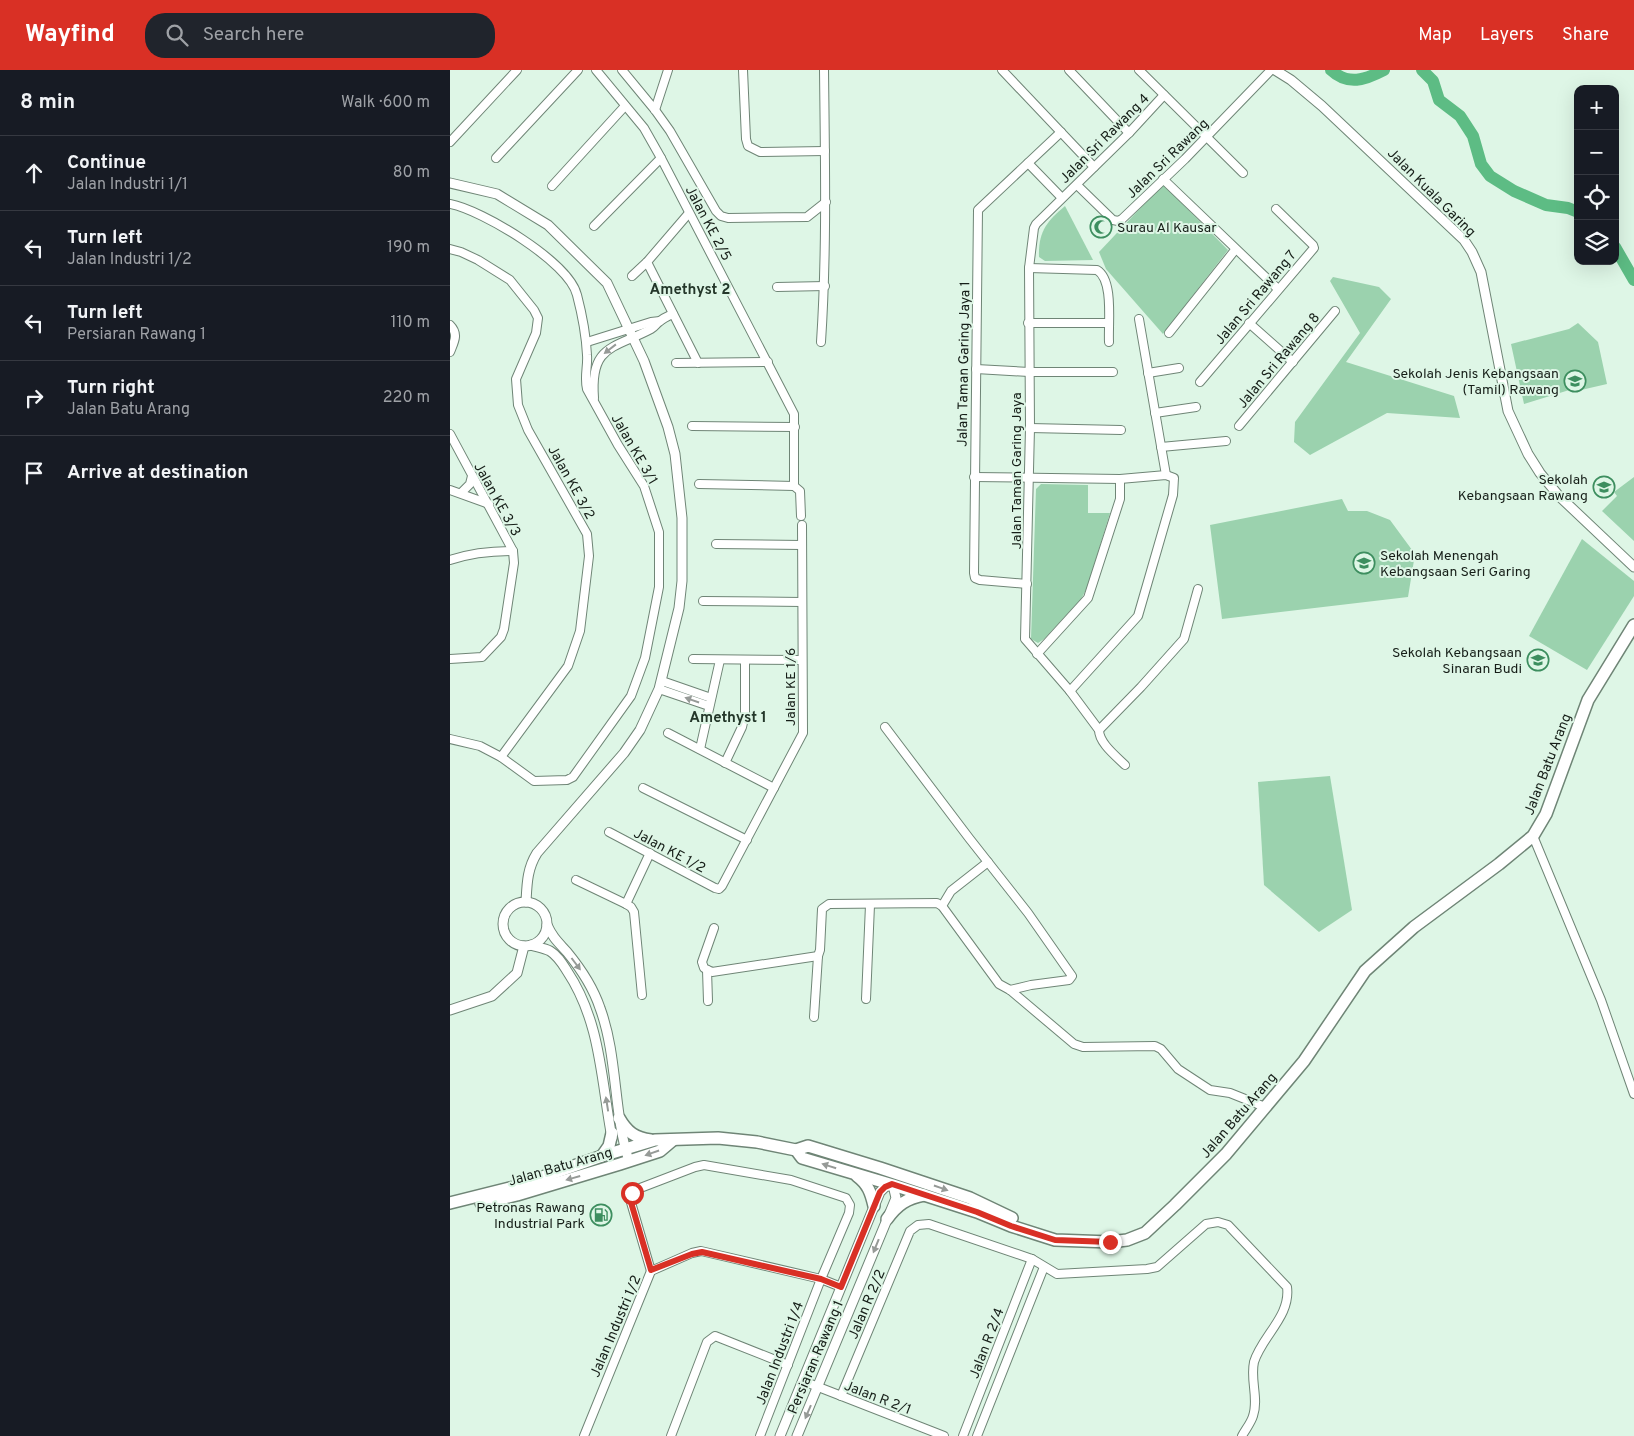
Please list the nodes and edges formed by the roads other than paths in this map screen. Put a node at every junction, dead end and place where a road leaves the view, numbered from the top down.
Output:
1 (516, 70) edge
2 (578, 70) edge
3 (596, 70) edge
4 (622, 70) edge
5 (668, 70) edge
6 (744, 70) edge
7 (824, 70) edge
8 (1002, 70) edge
9 (1069, 70) edge
10 (1139, 70) edge
11 (1271, 70) edge
12 (1275, 70) edge
13 (1164, 95) junction
14 (625, 106) junction
15 (655, 110) junction
16 (1061, 132) junction
17 (1129, 133) junction
18 (1207, 137) junction
19 (450, 142) edge
20 (825, 151) junction
21 (496, 158) dead end
22 (661, 158) junction
23 (1028, 163) junction
24 (1094, 167) junction
25 (1243, 173) dead end
26 (1163, 179) junction
27 (450, 183) edge
28 (1077, 185) junction
29 (552, 186) dead end
30 (1062, 198) junction
31 (826, 202) junction
32 (450, 204) edge
33 (1276, 209) dead end
34 (689, 213) junction
35 (594, 226) dead end
36 (450, 249) edge
37 (1235, 250) junction
38 (646, 262) junction
39 (1029, 268) junction
40 (632, 276) dead end
41 (825, 286) junction
42 (777, 287) dead end
43 (1278, 289) junction
44 (1336, 311) dead end
45 (672, 314) junction
46 (1139, 319) dead end
47 (1028, 323) junction
48 (1108, 323) junction
49 (1249, 323) junction
50 (450, 326) edge
51 (631, 333) junction
52 (1169, 333) dead end
53 (587, 342) junction
54 (821, 342) dead end
55 (1109, 342) dead end
56 (450, 352) edge
57 (768, 362) junction
58 (1293, 362) junction
59 (676, 363) dead end
60 (698, 363) junction
61 (1179, 368) dead end
62 (976, 370) junction
63 (1029, 372) junction
64 (1113, 372) dead end
65 (1148, 373) junction
66 (1200, 382) dead end
67 (595, 403) junction
68 (1196, 407) dead end
69 (1155, 413) junction
70 (692, 426) dead end
71 (1239, 426) dead end
72 (795, 427) junction
73 (1030, 428) junction
74 (1121, 430) dead end
75 (450, 434) edge
76 (1226, 442) dead end
77 (1161, 446) junction
78 (1166, 475) junction
79 (472, 476) junction
80 (974, 477) junction
81 (1030, 478) junction
82 (1120, 479) junction
83 (699, 484) dead end
84 (794, 486) junction
85 (450, 490) edge
86 (461, 493) junction
87 (489, 504) junction
88 (802, 516) dead end
89 (802, 525) dead end
90 (716, 544) dead end
91 (802, 545) junction
92 (512, 551) junction
93 (450, 560) edge
94 (1634, 567) edge
95 (1027, 584) junction
96 (1198, 589) dead end
97 (703, 601) dead end
98 (802, 602) junction
99 (1634, 625) edge
100 (1037, 654) junction
101 (450, 659) edge
102 (693, 659) dead end
103 (720, 660) junction
104 (745, 660) junction
105 (802, 660) junction
106 (660, 685) junction
107 (1070, 691) junction
108 (710, 702) junction
109 (885, 727) dead end
110 (1099, 730) junction
111 (668, 733) dead end
112 (450, 740) edge
113 (700, 749) junction
114 (501, 757) junction
115 (725, 763) junction
116 (1124, 765) dead end
117 (643, 788) dead end
118 (774, 788) junction
119 (609, 832) dead end
120 (1533, 836) junction
121 (748, 840) junction
122 (650, 853) junction
123 (988, 862) junction
124 (576, 880) dead end
125 (719, 889) joint
126 (526, 902) junction
127 (626, 904) junction
128 (870, 904) junction
129 (942, 906) junction
130 (548, 925) junction
131 (714, 928) dead end
132 (527, 946) junction
133 (818, 956) junction
134 (707, 970) junction
135 (1010, 990) junction
136 (642, 995) dead end
137 (866, 999) dead end
138 (708, 1001) dead end
139 (450, 1010) edge
140 (814, 1017) dead end
141 (1634, 1094) edge
142 (1265, 1107) junction
143 (619, 1118) junction
144 (612, 1133) junction
145 (655, 1140) junction
146 (673, 1140) junction
147 (620, 1150) junction
148 (796, 1150) junction
149 (602, 1156) junction
150 (624, 1163) junction
151 (880, 1168) junction
152 (854, 1174) junction
153 (911, 1178) junction
154 (892, 1184) junction
155 (924, 1195) junction
156 (450, 1203) edge
157 (874, 1206) junction
158 (450, 1209) edge
159 (887, 1219) junction
160 (1027, 1230) junction
161 (1032, 1259) junction
162 (1044, 1267) junction
163 (651, 1270) junction
164 (821, 1279) junction
165 (841, 1287) junction
166 (788, 1364) junction
167 (803, 1381) junction
168 (818, 1387) junction
169 (841, 1396) junction
170 (584, 1436) edge
171 (671, 1436) edge
172 (760, 1436) edge
173 (780, 1436) edge
174 (797, 1436) edge
175 (944, 1436) edge
176 (963, 1436) edge
177 (977, 1436) edge
178 (1242, 1436) edge

1 - 19 street
2 - 21 street
3 - 14 street, Jalan KE 2/5
4 - 15 street
5 - 15 street
6 - 20 street
7 - 20 street
8 - 16 street
9 - 17 street
10 - 13 street
11 - 18 street, Jalan Sri Rawang
12 - 94 street, Jalan Kuala Garing
13 - 17 street, Jalan Sri Rawang 4
13 - 18 street
14 - 22 street, Jalan KE 2/5
14 - 29 street
15 - 31 street
16 - 23 street, Jalan Taman Garing Jaya 1
16 - 24 street
17 - 24 street, Jalan Sri Rawang 4
18 - 25 street
18 - 26 street, Jalan Sri Rawang
20 - 31 street
22 - 34 street, Jalan KE 2/5
22 - 35 street
23 - 30 street
23 - 62 street, Jalan Taman Garing Jaya 1
24 - 28 street, Jalan Sri Rawang 4
26 - 28 street, Jalan Sri Rawang
26 - 37 street
27 - 51 street
28 - 30 street, Jalan Sri Rawang 4
30 - 39 street, Jalan Taman Garing Jaya
31 - 41 street
32 - 53 street, Jalan KE 3/1
33 - 43 street, Jalan Sri Rawang 7
34 - 38 street
34 - 57 street, Jalan KE 2/5
36 - 114 street, Jalan KE 3/2
37 - 43 street
37 - 52 street
38 - 40 street
38 - 45 street
39 - 47 street, Jalan Taman Garing Jaya
39 - 48 street
41 - 42 street
41 - 54 street
43 - 49 street, Jalan Sri Rawang 7
44 - 58 street, Jalan Sri Rawang 8
45 - 51 street
45 - 60 street
46 - 65 street
47 - 48 street
47 - 63 street, Jalan Taman Garing Jaya
48 - 55 street
49 - 58 street
49 - 66 street, Jalan Sri Rawang 7
50 - 56 street
51 - 53 street
51 -> 67 street
51 - 106 street
53 - 67 street, Jalan KE 3/1
57 - 60 street
57 - 72 street, Jalan KE 2/5
58 - 71 street, Jalan Sri Rawang 8
59 - 60 street
61 - 65 street
62 - 63 street
62 - 80 street, Jalan Taman Garing Jaya 1
63 - 64 street
63 - 73 street, Jalan Taman Garing Jaya
65 - 69 street
67 - 114 street, Jalan KE 3/1
68 - 69 street
69 - 77 street
70 - 72 street
72 - 84 street, Jalan KE 2/5
73 - 74 street
73 - 81 street, Jalan Taman Garing Jaya
75 - 79 street, Jalan KE 3/3
76 - 77 street
77 - 78 street
78 - 82 street
78 - 107 street
79 - 86 street
79 - 87 street, Jalan KE 3/3
80 - 81 street
80 - 95 street, Jalan Taman Garing Jaya 1
81 - 82 street
81 - 95 street, Jalan Taman Garing Jaya
82 - 100 street
83 - 84 street
84 - 88 street
85 - 86 street
86 - 87 street
87 - 92 street, Jalan KE 3/3
89 - 91 street, Jalan KE 1/6
90 - 91 street
91 - 98 street, Jalan KE 1/6
92 - 93 street
92 - 101 street, Jalan KE 3/3
95 - 100 street, Jalan Taman Garing Jaya
96 - 110 street
97 - 98 street
98 - 105 street, Jalan KE 1/6
99 - 120 main road, Jalan Batu Arang
100 - 107 street, Jalan Taman Garing Jaya
102 - 103 street
103 - 104 street
103 - 108 street
104 - 105 street
104 - 115 street
105 - 118 street, Jalan KE 1/6
106 - 108 street
106 - 126 street
107 - 110 street, Jalan Taman Garing Jaya
108 - 113 street
109 - 123 street
110 - 116 street, Jalan Taman Garing Jaya
111 - 113 street
112 - 114 street
113 - 115 street
115 - 118 street
117 - 121 street
118 - 121 street, Jalan KE 1/6
119 - 122 street, Jalan KE 1/2
120 - 141 street
120 - 142 main road, Jalan Batu Arang
121 - 125 street, Jalan KE 1/6
122 - 125 street, Jalan KE 1/2
122 - 127 street
123 - 129 street
123 - 135 street
124 - 127 street
126 - 130 street
126 - 132 street
127 - 136 street
128 - 129 street
128 - 133 street
128 - 137 street
129 - 135 street
130 - 132 street
130 -> 143 street
131 - 134 street
132 - 139 street
144 -> 132 street
133 - 134 street
133 - 140 street
134 - 138 street
135 - 142 street
142 - 160 main road, Jalan Batu Arang
143 - 145 main road
143 - 147 street
144 - 147 street
144 - 149 main road
145 - 146 main road, Jalan Batu Arang
145 - 147 main road, Jalan Batu Arang
146 - 148 main road, Jalan Batu Arang
146 -> 150 main road, Jalan Batu Arang
147 - 149 main road, Jalan Batu Arang
147 - 150 street
148 - 151 main road
152 -> 148 main road, Jalan Batu Arang
149 - 156 main road, Jalan Batu Arang
150 -> 158 main road, Jalan Batu Arang
151 - 153 main road
151 - 154 main road
152 - 154 main road, Jalan Batu Arang
152 - 157 main road
153 - 154 main road
153 -> 160 main road
154 - 155 main road, Jalan Batu Arang
154 - 157 street, Persiaran Rawang 1
154 - 159 street, Persiaran Rawang 1
155 - 159 main road
155 - 160 main road, Jalan Batu Arang
157 - 165 street, Persiaran Rawang 1
159 -> 168 street, Persiaran Rawang 1
161 - 162 street
161 - 169 street, Jalan R 2/2
161 - 176 street, Jalan R 2/4
162 - 177 street
162 - 178 street
163 - 164 street, Jalan Industri 1/2
163 - 164 street, Jalan Industri 1/4
163 - 170 street, Jalan Industri 1/2
164 - 165 street, Jalan Industri 1/2
164 - 166 street, Jalan Industri 1/4
165 - 167 street, Persiaran Rawang 1
166 - 171 street
166 - 172 street, Jalan Industri 1/4
167 - 168 street, Jalan R 2/1
167 - 173 street, Persiaran Rawang 1
168 - 169 street, Jalan R 2/1
168 -> 174 street, Persiaran Rawang 1
169 - 175 street, Jalan R 2/1

